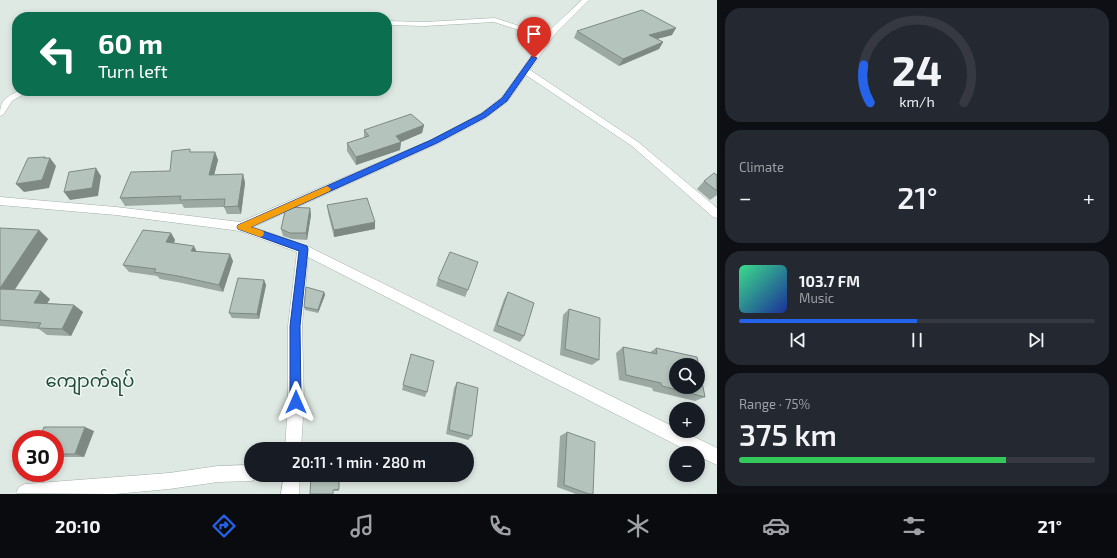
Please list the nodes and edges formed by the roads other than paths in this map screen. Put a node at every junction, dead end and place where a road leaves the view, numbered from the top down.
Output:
1 (580, 2) edge
2 (392, 23) edge
3 (552, 32) junction
4 (525, 70) junction
5 (15, 96) edge
6 (0, 114) edge
7 (0, 201) edge
8 (717, 214) edge
9 (241, 227) junction
10 (303, 249) junction
11 (293, 442) edge
12 (717, 457) edge
13 (244, 473) edge
14 (291, 482) edge
15 (25, 493) dead end
16 (290, 494) edge

1 - 3 street
2 - 3 street
3 - 4 street
4 - 8 street
4 - 9 street
5 - 6 street
7 - 9 street
9 - 10 street
10 - 11 street
10 - 12 street
13 - 15 street
14 - 16 street

